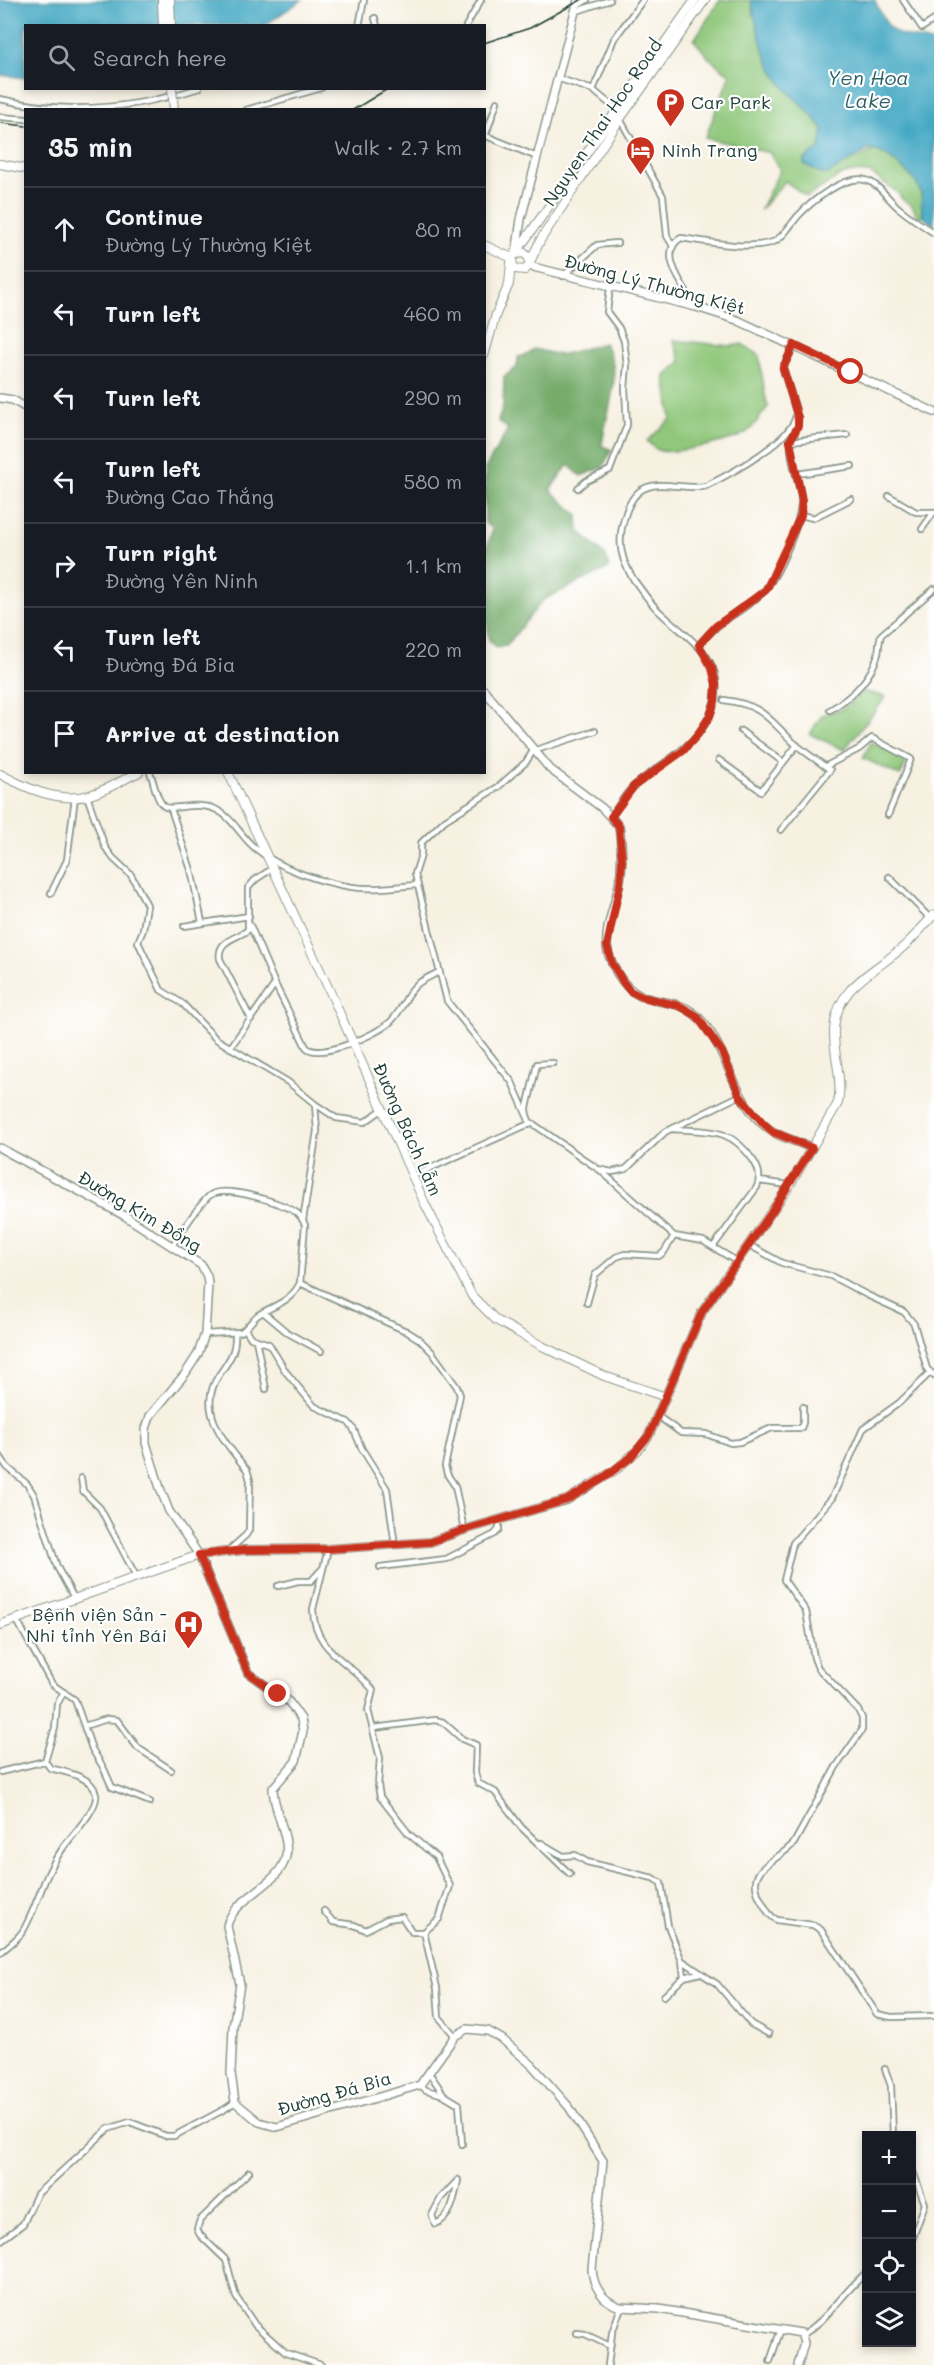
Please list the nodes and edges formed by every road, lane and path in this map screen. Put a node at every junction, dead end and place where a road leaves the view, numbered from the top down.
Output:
1 (162, 0) edge
2 (170, 0) edge
3 (364, 0) edge
4 (481, 0) edge
5 (587, 0) edge
6 (610, 0) edge
7 (643, 0) edge
8 (696, 0) edge
9 (705, 0) edge
10 (903, 0) edge
11 (576, 6) edge
12 (375, 18) dead end
13 (934, 20) edge
14 (163, 24) edge
15 (171, 24) edge
16 (359, 24) edge
17 (376, 24) edge
18 (467, 24) edge
19 (557, 78) junction
20 (172, 90) edge
21 (193, 90) edge
22 (314, 90) edge
23 (593, 90) junction
24 (0, 99) edge
25 (497, 102) dead end
26 (57, 108) edge
27 (78, 108) edge
28 (174, 108) edge
29 (253, 108) edge
30 (617, 110) junction
31 (0, 117) edge
32 (24, 119) edge
33 (620, 119) junction
34 (486, 131) edge
35 (486, 134) edge
36 (537, 157) junction
37 (0, 165) edge
38 (24, 169) edge
39 (934, 233) edge
40 (617, 243) dead end
41 (486, 246) edge
42 (673, 246) junction
43 (513, 258) junction
44 (528, 266) junction
45 (563, 276) junction
46 (509, 284) junction
47 (610, 288) junction
48 (696, 308) junction
49 (794, 345) junction
50 (486, 349) edge
51 (0, 398) edge
52 (24, 407) edge
53 (934, 412) edge
54 (797, 415) junction
55 (847, 435) dead end
56 (790, 441) junction
57 (852, 466) dead end
58 (797, 474) junction
59 (578, 488) dead end
60 (889, 496) dead end
61 (851, 499) dead end
62 (934, 512) edge
63 (801, 515) junction
64 (922, 529) dead end
65 (934, 589) edge
66 (699, 645) junction
67 (486, 692) edge
68 (724, 700) dead end
69 (830, 710) dead end
70 (741, 730) dead end
71 (595, 731) dead end
72 (797, 745) junction
73 (533, 751) junction
74 (718, 760) dead end
75 (783, 762) junction
76 (826, 766) junction
77 (0, 774) edge
78 (135, 774) edge
79 (151, 774) edge
80 (229, 774) edge
81 (87, 796) junction
82 (75, 797) junction
83 (171, 809) junction
84 (888, 814) dead end
85 (611, 817) junction
86 (781, 830) dead end
87 (267, 856) junction
88 (273, 868) junction
89 (889, 877) dead end
90 (416, 885) junction
91 (51, 893) dead end
92 (249, 916) junction
93 (932, 916) edge
94 (202, 922) junction
95 (250, 925) junction
96 (184, 926) dead end
97 (440, 972) junction
98 (275, 984) junction
99 (251, 1019) junction
100 (353, 1042) junction
101 (230, 1048) junction
102 (554, 1063) dead end
103 (740, 1096) junction
104 (315, 1104) junction
105 (383, 1109) junction
106 (527, 1116) junction
107 (531, 1123) junction
108 (670, 1129) junction
109 (0, 1148) edge
110 (812, 1148) junction
111 (598, 1168) junction
112 (413, 1176) junction
113 (759, 1181) junction
114 (790, 1185) junction
115 (303, 1220) junction
116 (674, 1236) junction
117 (749, 1245) junction
118 (172, 1246) junction
119 (713, 1247) junction
120 (736, 1262) junction
121 (300, 1283) junction
122 (587, 1303) dead end
123 (263, 1312) junction
124 (245, 1329) junction
125 (205, 1334) junction
126 (235, 1334) junction
127 (256, 1340) junction
128 (321, 1352) dead end
129 (932, 1374) edge
130 (266, 1389) dead end
131 (666, 1397) junction
132 (803, 1407) dead end
133 (658, 1417) junction
134 (0, 1456) edge
135 (81, 1478) dead end
136 (499, 1520) junction
137 (464, 1530) junction
138 (395, 1545) junction
139 (328, 1549) junction
140 (228, 1551) junction
141 (199, 1555) junction
142 (323, 1567) junction
143 (380, 1567) dead end
144 (136, 1576) junction
145 (278, 1586) dead end
146 (74, 1598) junction
147 (16, 1619) junction
148 (0, 1625) edge
149 (64, 1692) junction
150 (84, 1726) junction
151 (374, 1728) junction
152 (45, 1761) junction
153 (171, 1770) dead end
154 (0, 1772) edge
155 (150, 1802) dead end
156 (542, 1843) dead end
157 (570, 1874) dead end
158 (324, 1911) dead end
159 (424, 1932) junction
160 (0, 1953) edge
161 (682, 1960) junction
162 (700, 1973) junction
163 (684, 1977) junction
164 (664, 1996) dead end
165 (934, 2016) edge
166 (769, 2034) dead end
167 (455, 2036) junction
168 (885, 2069) dead end
169 (427, 2074) junction
170 (420, 2085) junction
171 (444, 2095) junction
172 (235, 2102) junction
173 (893, 2131) edge
174 (462, 2144) dead end
175 (249, 2172) dead end
176 (458, 2180) joint
177 (916, 2180) edge
178 (912, 2239) edge
179 (0, 2241) edge
180 (862, 2278) edge
181 (621, 2307) junction
182 (781, 2329) junction
183 (578, 2333) dead end
184 (802, 2335) junction
185 (610, 2346) junction
186 (770, 2361) dead end
187 (321, 2365) edge
188 (608, 2365) edge
189 (798, 2365) edge

1 - 14 main road
2 - 15 main road
3 - 16 street
4 - 18 street
5 - 11 street
6 - 11 street
7 - 23 street
8 - 30 main road, Nguyen Thai Hoc Road
9 - 33 main road, Nguyen Thai Hoc Road
10 - 13 street
11 - 19 street
12 - 17 street
19 - 23 street
19 - 36 street
20 - 28 main road, bridge
21 - 27 street
22 - 29 street
23 - 30 street
24 - 26 street
25 - 34 street
30 - 43 main road, Nguyen Thai Hoc Road
31 - 32 street
33 - 42 street
33 - 44 main road, Nguyen Thai Hoc Road
35 - 36 street
36 - 43 street
37 - 38 main road
39 - 42 street
40 - 45 street
41 - 43 main road
42 - 48 street
43 - 44 main road
43 - 44 main road
43 - 46 main road
44 - 45 street, Đường Lý Thường Kiệt
44 - 46 main road
45 - 47 street, Đường Lý Thường Kiệt
46 - 50 main road
47 - 48 street, Đường Lý Thường Kiệt
47 - 59 street
48 - 49 street, Đường Lý Thường Kiệt
49 - 53 street, Đường Lý Thường Kiệt
49 - 54 street
51 - 52 street
54 - 56 street
54 - 66 street
55 - 56 street
56 - 58 street
57 - 58 street
58 - 63 street
60 - 62 street
61 - 63 street
62 - 64 street
63 - 66 street
65 - 69 street
66 - 85 street
67 - 73 street
68 - 72 street
70 - 75 street
71 - 73 street
72 - 75 street
72 - 76 street
73 - 85 street
73 - 90 street
74 - 75 street
76 - 84 street
76 - 86 street
77 - 82 main road
78 - 81 main road
79 - 83 street
80 - 87 main road, Đường Bách Lẫm
81 - 82 main road
81 - 101 street
82 - 91 street
83 - 87 street
83 - 94 street
85 - 103 street
87 - 88 main road, Đường Bách Lẫm
87 - 90 street
88 - 92 street
88 - 100 main road, Đường Bách Lẫm
89 - 93 street
90 - 97 street
92 - 94 street
92 - 95 street
93 - 110 main road
94 - 96 street
95 - 98 street
95 - 99 street
97 - 100 street
97 - 106 street
98 - 99 street
98 - 100 street
99 - 101 street
100 - 105 main road, Đường Bách Lẫm
101 - 104 street
102 - 106 street
103 - 108 street
103 - 110 street
104 - 105 street
104 - 115 street
105 - 112 main road, Đường Bách Lẫm
106 - 107 street
107 - 111 street
107 - 112 street
108 - 111 street
108 - 113 street
109 - 118 street, Đường Kim Đồng
110 - 114 main road
111 - 116 street
112 - 131 main road, Đường Bách Lẫm
113 - 114 street
113 - 119 street
114 - 117 main road
115 - 118 street
115 - 121 street
116 - 119 street
116 - 122 street
117 - 120 main road
117 - 129 street
118 - 125 street, Đường Kim Đồng
119 - 120 street
120 - 131 main road
121 - 123 street
121 - 137 street
123 - 124 street
123 - 128 street
124 - 126 street
124 - 127 street
125 - 126 street
125 - 141 street, Đường Kim Đồng
126 - 140 street
127 - 130 street
127 - 138 street
129 - 165 street
131 - 133 main road
132 - 133 street
133 - 136 main road
134 - 146 street
135 - 144 street
136 - 137 main road
136 - 143 street
137 - 138 main road
138 - 139 main road
139 - 140 main road
139 - 142 street
140 - 141 main road
141 - 144 main road
141 - 172 street
142 - 145 street
142 - 151 street
144 - 146 main road
146 - 147 main road
147 - 148 main road
147 - 149 street
149 - 150 street
149 - 152 street
150 - 153 street
150 - 155 street
151 - 157 street
151 - 159 street
152 - 154 street
152 - 160 street
156 - 161 street
158 - 159 street
159 - 167 street
161 - 162 street
161 - 163 street
162 - 163 street
162 - 166 street
163 - 164 street
167 - 169 street, Đường Đá Bia
167 - 181 street
168 - 173 street
169 - 170 street, Đường Đá Bia
169 - 171 street
170 - 171 street
170 - 172 street, Đường Đá Bia
171 - 174 street
172 - 179 street
175 - 187 street
176 - 176 street
177 - 178 street
180 - 184 street
181 - 182 street
181 - 185 street
182 - 184 street
182 - 186 street
183 - 185 street
184 - 189 street
185 - 188 street

